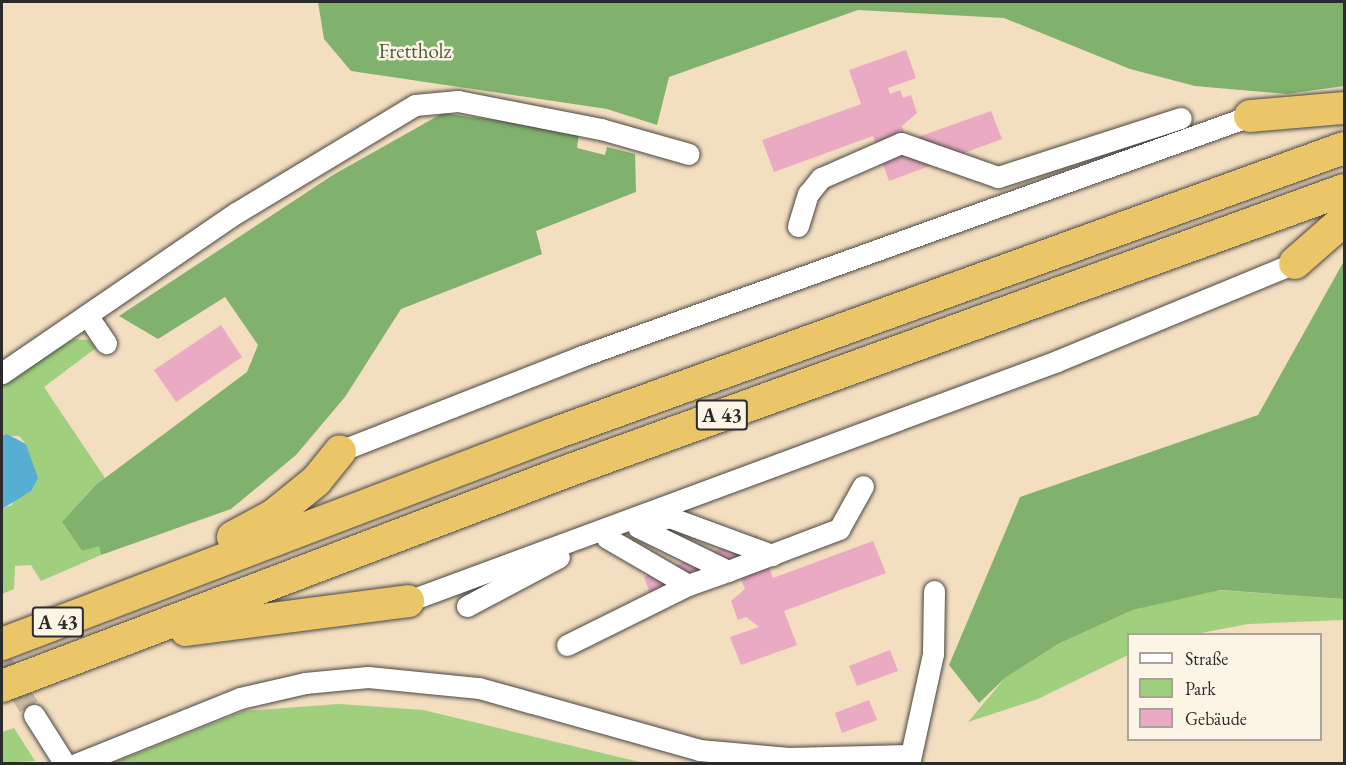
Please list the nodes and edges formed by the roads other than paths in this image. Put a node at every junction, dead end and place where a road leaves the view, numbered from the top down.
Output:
1 (1344, 108) edge
2 (1250, 116) joint
3 (1181, 118) dead end
4 (1344, 148) edge
5 (689, 154) dead end
6 (1344, 190) edge
7 (1344, 220) edge
8 (798, 226) dead end
9 (1295, 263) joint
10 (87, 315) junction
11 (106, 343) dead end
12 (2, 373) edge
13 (340, 451) joint
14 (863, 486) dead end
15 (638, 527) junction
16 (608, 538) junction
17 (772, 555) junction
18 (728, 571) junction
19 (688, 585) junction
20 (934, 591) dead end
21 (115, 599) junction
22 (408, 601) joint
23 (467, 606) dead end
24 (2, 644) edge
25 (567, 645) dead end
26 (102, 646) junction
27 (2, 686) edge
28 (34, 715) tunnel mouth
29 (909, 759) edge
30 (65, 764) edge
31 (76, 764) edge

1 - 2 highway
2 - 13 street
3 - 8 street
4 - 21 highway, A 43
5 - 10 street
6 - 26 highway, A 43
7 - 9 highway
9 - 22 street
10 - 11 street
10 - 12 street
13 - 21 highway
14 - 17 street
15 - 16 street
15 - 17 street
15 - 18 street
16 - 19 street
16 - 23 street
17 - 18 street
18 - 19 street
19 - 25 street
20 - 29 street
21 - 24 highway, A 43
22 - 26 highway
26 - 27 highway, A 43
28 - 30 street
29 - 31 street

